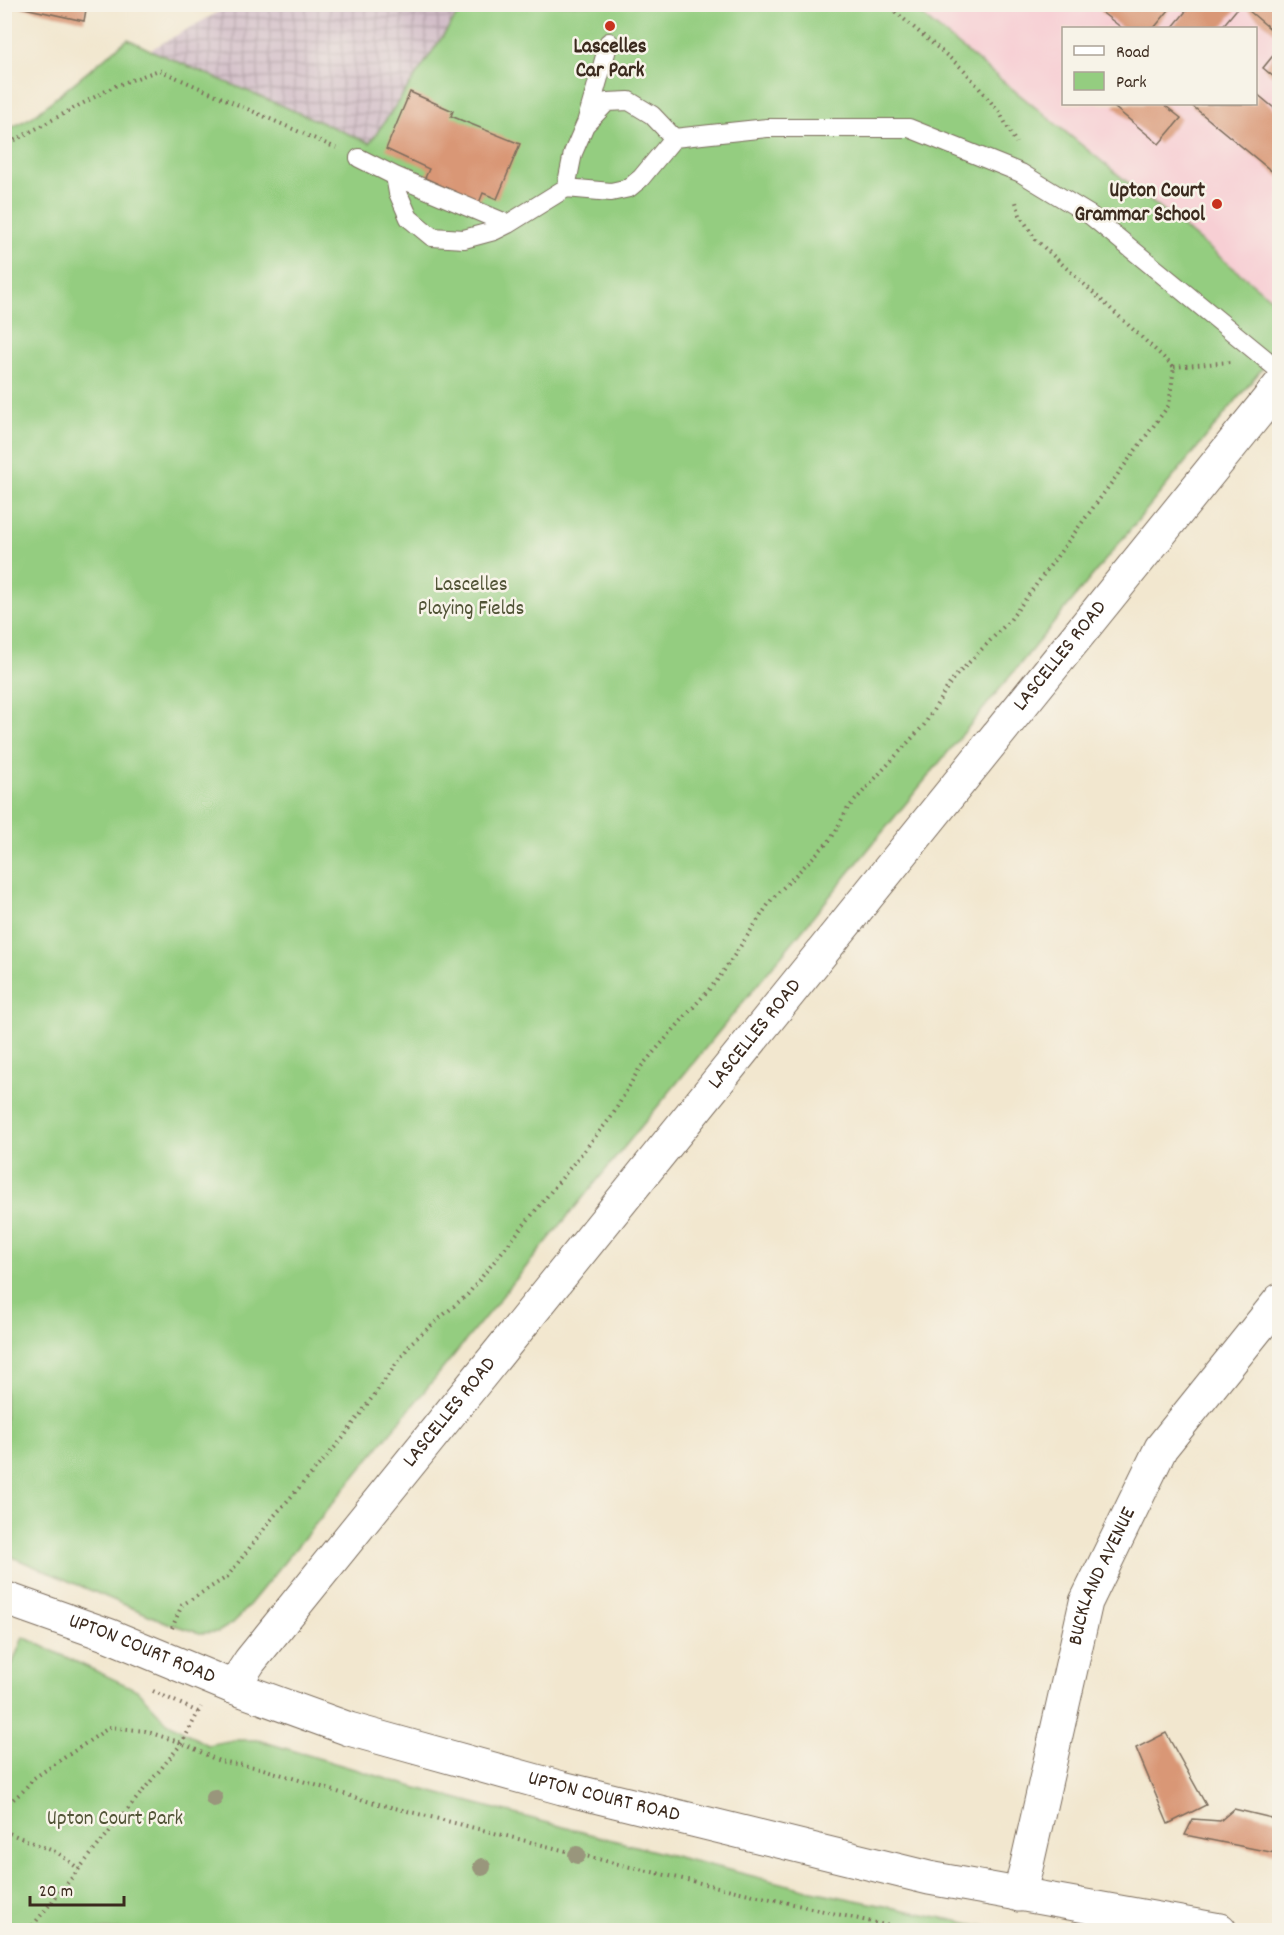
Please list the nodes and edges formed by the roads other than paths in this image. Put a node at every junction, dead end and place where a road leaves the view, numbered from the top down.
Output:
1 (609, 42) dead end
2 (585, 125) junction
3 (674, 138) junction
4 (359, 158) road end
5 (395, 176) junction
6 (566, 188) junction
7 (508, 224) junction
8 (1280, 371) edge
9 (1280, 386) edge
10 (1280, 1300) edge
11 (4, 1598) edge
12 (233, 1688) junction
13 (1019, 1895) junction
14 (1221, 1930) edge

1 - 2 lane
2 - 3 lane
2 - 6 lane
3 - 6 lane
3 - 8 lane
4 - 5 lane
5 - 7 lane
5 - 7 lane
6 - 7 lane
9 - 12 street, LASCELLES ROAD
10 - 13 street, BUCKLAND AVENUE
11 - 12 street, UPTON COURT ROAD
12 - 13 street, UPTON COURT ROAD
13 - 14 street, UPTON COURT ROAD

